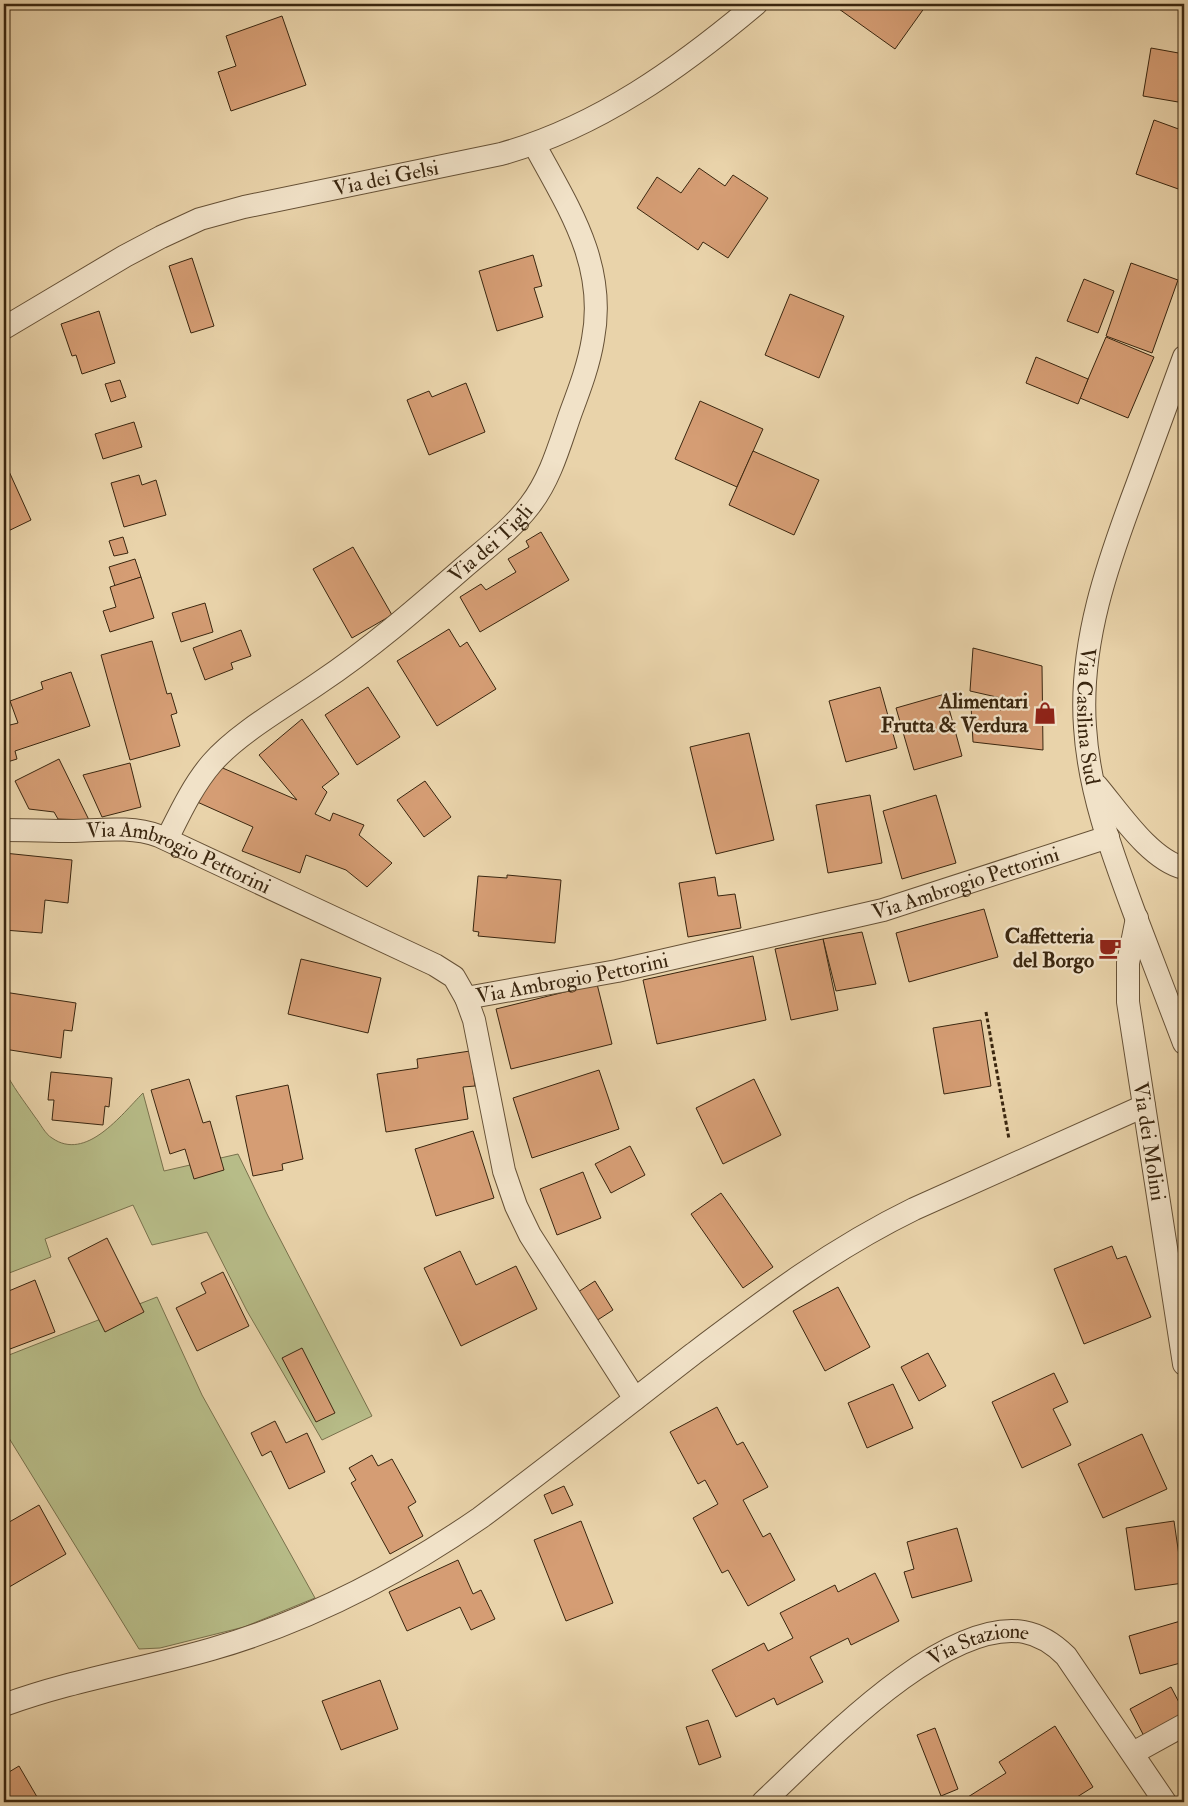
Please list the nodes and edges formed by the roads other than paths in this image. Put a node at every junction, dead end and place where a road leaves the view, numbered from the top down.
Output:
1 (756, 4) edge
2 (534, 144) junction
3 (4, 328) edge
4 (1184, 357) edge
5 (1092, 779) junction
6 (4, 830) edge
7 (1108, 837) junction
8 (167, 839) junction
9 (1184, 868) edge
10 (1137, 918) junction
11 (466, 998) junction
12 (1184, 1043) edge
13 (1144, 1106) junction
14 (1184, 1364) edge
15 (635, 1399) junction
16 (4, 1705) edge
17 (1184, 1725) edge
18 (1132, 1753) junction
19 (1158, 1800) edge
20 (764, 1802) edge

1 - 2 street, Via dei Gelsi
2 - 3 street, Via dei Gelsi
2 - 8 street, Via dei Tigli
4 - 5 street, Via Casilina Sud
5 - 7 street, Via Casilina Sud
5 - 9 street
6 - 8 street, Via Ambrogio Pettorini
7 - 10 street, Via Casilina Sud
7 - 11 street, Via Ambrogio Pettorini
8 - 11 street, Via Ambrogio Pettorini
10 - 12 street, Via Casilina Sud
10 - 13 street, Via dei Molini
11 - 15 street
13 - 14 street, Via dei Molini
13 - 15 street
15 - 16 street
17 - 18 street
18 - 19 street, Via Stazione
18 - 20 street, Via Stazione

